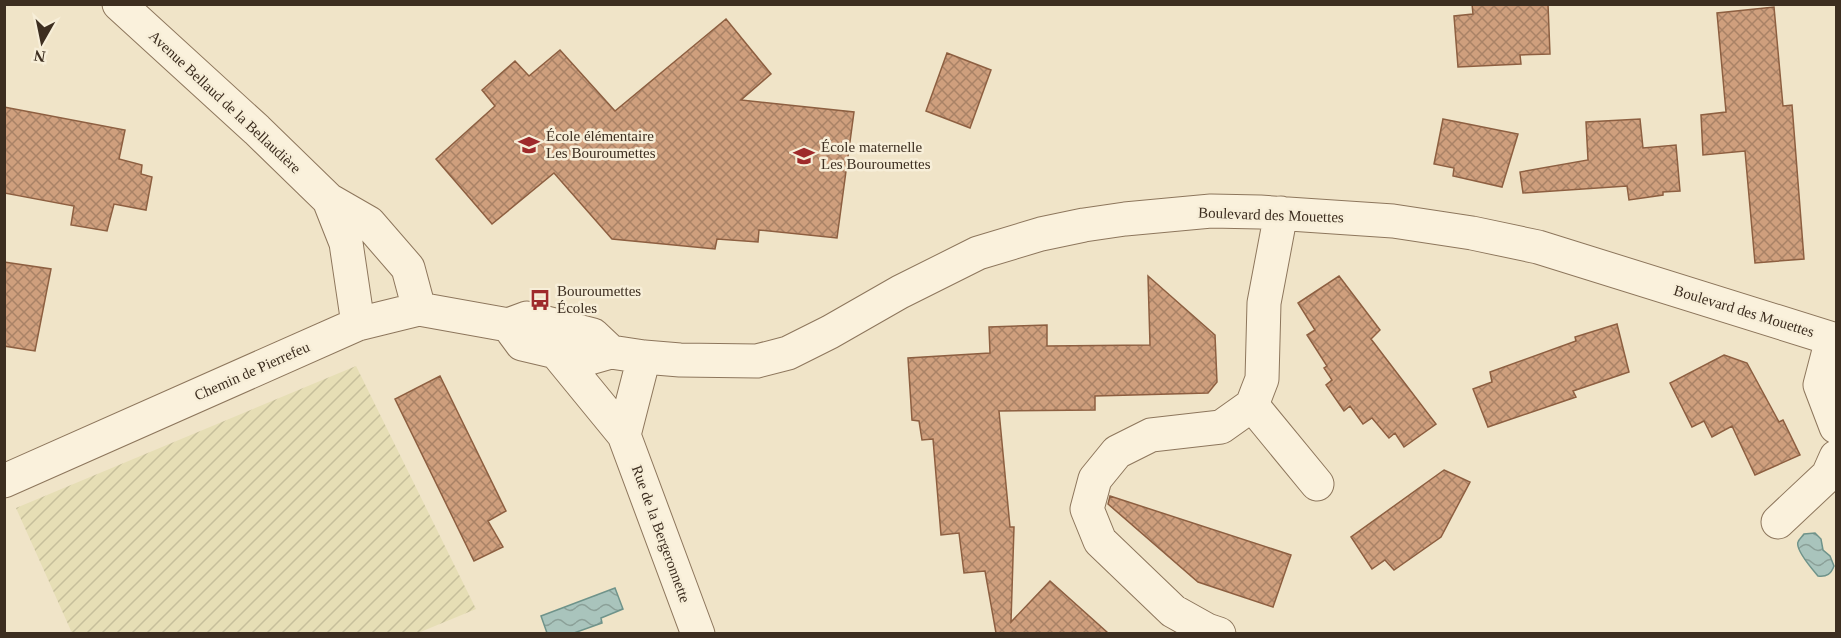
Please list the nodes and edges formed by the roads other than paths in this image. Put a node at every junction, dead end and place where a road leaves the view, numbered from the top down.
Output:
1 (119, 4) edge
2 (329, 200) junction
3 (1281, 213) junction
4 (419, 309) junction
5 (358, 324) junction
6 (508, 325) junction
7 (1834, 339) edge
8 (611, 351) junction
9 (556, 352) junction
10 (644, 357) junction
11 (1252, 405) junction
12 (1836, 427) edge
13 (624, 435) junction
14 (1836, 457) edge
15 (4, 481) edge
16 (1317, 484) dead end
17 (1778, 522) dead end
18 (698, 633) edge
19 (1219, 633) edge

1 - 2 street, Avenue Bellaud de la Bellaudière
2 - 4 street, Avenue Bellaud de la Bellaudière
2 - 5 street, Avenue Bellaud de la Bellaudière
3 - 7 street, Boulevard des Mouettes
3 - 10 street, Boulevard des Mouettes
3 - 11 street
4 - 5 street, Chemin de Pierrefeu
4 - 6 street, Chemin de Pierrefeu
5 - 15 street, Chemin de Pierrefeu
6 - 8 street, Chemin de Pierrefeu
6 - 9 street
7 - 12 street
8 - 9 street
8 - 10 street, Boulevard des Mouettes
9 - 13 street, Rue de la Bergeronnette
10 - 13 street
11 - 16 street
11 - 19 street
13 - 18 street, Rue de la Bergeronnette
14 - 17 street

